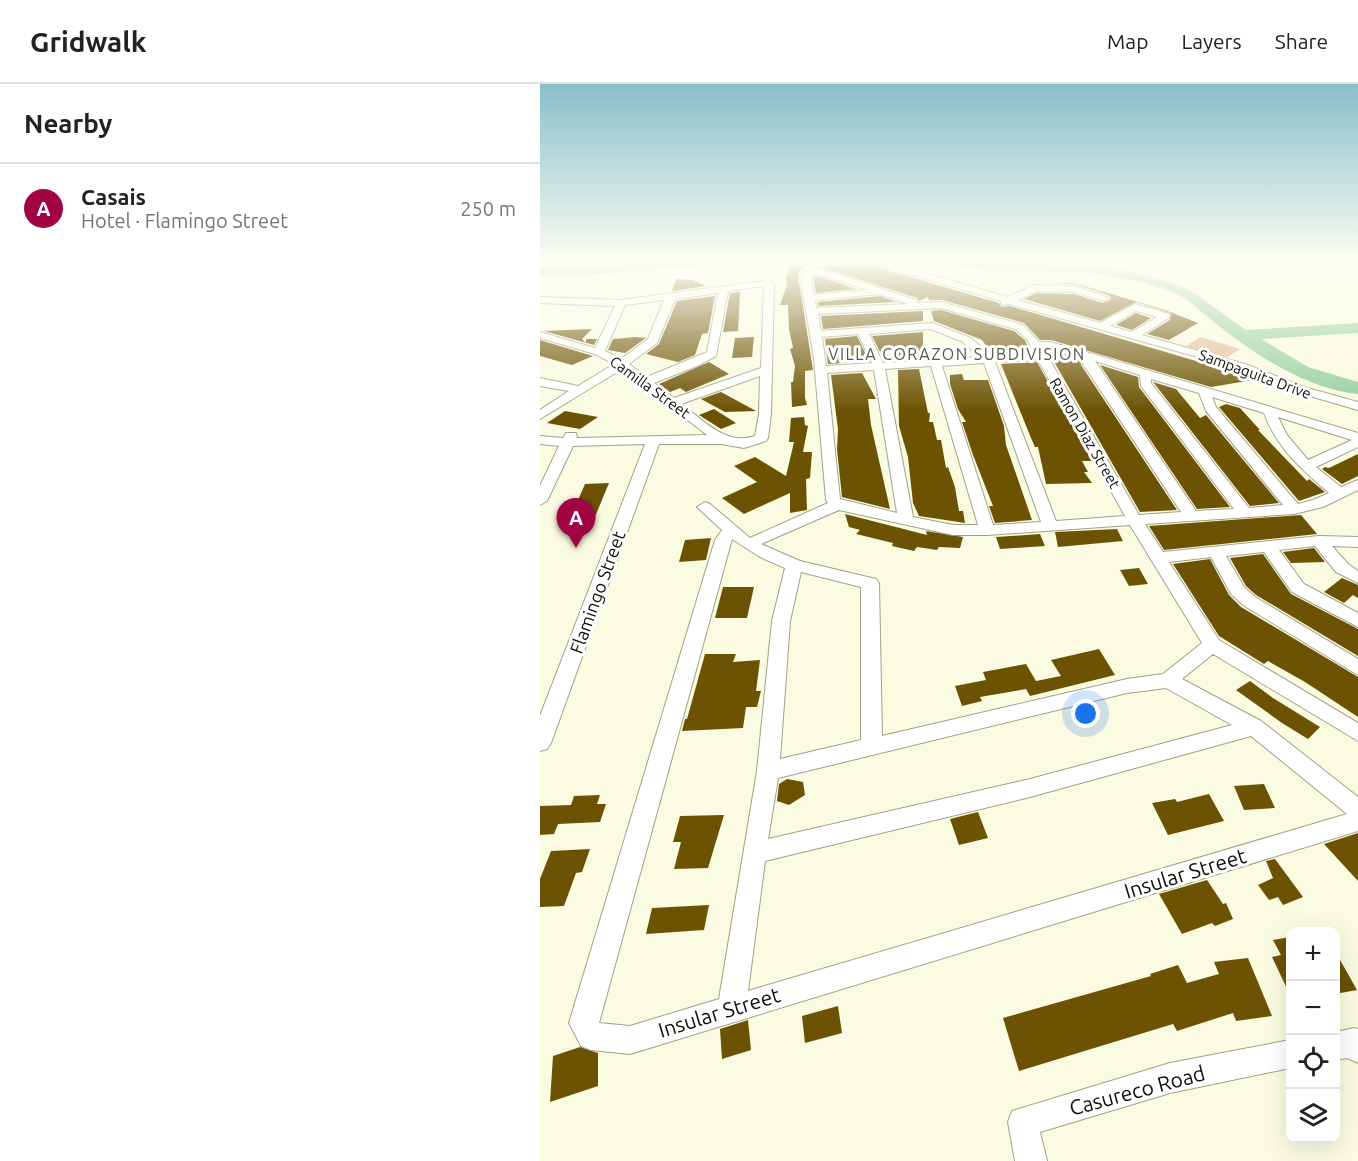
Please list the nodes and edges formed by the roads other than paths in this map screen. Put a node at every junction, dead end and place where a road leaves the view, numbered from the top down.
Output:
1 (617, 311) edge
2 (665, 311) edge
3 (720, 311) edge
4 (768, 311) edge
5 (814, 311) edge
6 (965, 311) edge
7 (986, 311) edge
8 (1113, 311) edge
9 (1149, 311) edge
10 (1080, 312) edge
11 (978, 315) junction
12 (1103, 326) junction
13 (862, 331) junction
14 (817, 334) junction
15 (1135, 335) junction
16 (540, 336) edge
17 (1038, 350) junction
18 (599, 352) junction
19 (1089, 356) junction
20 (988, 358) junction
21 (935, 362) junction
22 (622, 364) junction
23 (879, 366) junction
24 (766, 370) junction
25 (822, 370) junction
26 (1146, 373) junction
27 (646, 381) junction
28 (540, 382) edge
29 (581, 390) junction
30 (1204, 392) junction
31 (674, 402) junction
32 (1358, 406) edge
33 (1270, 412) junction
34 (540, 415) edge
35 (540, 430) edge
36 (1358, 437) edge
37 (540, 440) edge
38 (573, 440) junction
39 (721, 440) junction
40 (653, 441) junction
41 (1358, 442) edge
42 (1306, 466) junction
43 (1358, 484) edge
44 (1339, 493) junction
45 (540, 501) edge
46 (837, 505) junction
47 (705, 507) dead end
48 (1294, 509) junction
49 (1245, 513) junction
50 (1192, 517) junction
51 (906, 521) junction
52 (1135, 521) junction
53 (1050, 525) junction
54 (731, 527) junction
55 (987, 530) junction
56 (1319, 541) junction
57 (1358, 542) edge
58 (749, 544) junction
59 (1268, 546) junction
60 (1216, 552) junction
61 (1158, 558) junction
62 (794, 566) junction
63 (1358, 578) edge
64 (1358, 621) edge
65 (1212, 645) junction
66 (1358, 668) edge
67 (1168, 680) junction
68 (1254, 727) junction
69 (1358, 733) edge
70 (540, 743) edge
71 (872, 747) junction
72 (768, 771) junction
73 (1358, 810) edge
74 (1358, 821) edge
75 (753, 853) junction
76 (732, 1008) junction
77 (1286, 1055) edge
78 (1031, 1161) edge

1 - 18 street
2 - 22 street
3 - 27 street
4 - 24 street
5 - 14 street
6 - 11 street, Ramon Diaz Street
7 - 11 street
8 - 12 street
9 - 15 street
10 - 12 street, Sampaguita Drive
11 - 17 street, Ramon Diaz Street
12 - 15 street, Sampaguita Drive
13 - 14 street
13 - 20 street
13 - 23 street
14 - 25 street
15 - 32 street, Sampaguita Drive
16 - 18 street, Camilla Street
17 - 19 street
17 - 20 street
17 - 52 street, Ramon Diaz Street
18 - 22 street, Camilla Street
19 - 26 street
19 - 50 street
20 - 21 street
20 - 53 street
21 - 23 street
21 - 55 street
22 - 27 street, Camilla Street
22 - 29 street
23 - 25 street
23 - 51 street
24 - 31 street
24 - 39 street
25 - 46 street
26 - 30 street
26 - 49 street
27 - 31 street, Camilla Street
28 - 29 street
29 - 34 street
30 - 33 street
30 - 48 street
31 - 39 street, Camilla Street
33 - 36 street
33 - 42 street
35 - 38 street
37 - 38 street
38 - 40 street
38 - 45 street
39 - 40 street
40 - 70 street, Flamingo Street
41 - 42 street
42 - 44 street
43 - 44 street
44 - 48 street
46 - 51 street
46 - 58 street
47 - 54 street
48 - 49 street
49 - 50 street
50 - 52 street
51 - 55 street
52 - 53 street
52 - 61 street, Ramon Diaz Street
53 - 55 street
54 - 58 street
54 - 76 street, Insular Street
56 - 57 street
56 - 59 street
56 - 63 street
58 - 62 street
59 - 60 street
59 - 64 street
60 - 61 street
60 - 66 street
61 - 65 street, Ramon Diaz Street
62 - 71 street
62 - 72 street
65 - 67 street
65 - 69 street
67 - 68 street
67 - 71 street
68 - 73 street
68 - 75 street
71 - 72 street
72 - 75 street
74 - 76 street, Insular Street
75 - 76 street
77 - 78 street, Casureco Road

